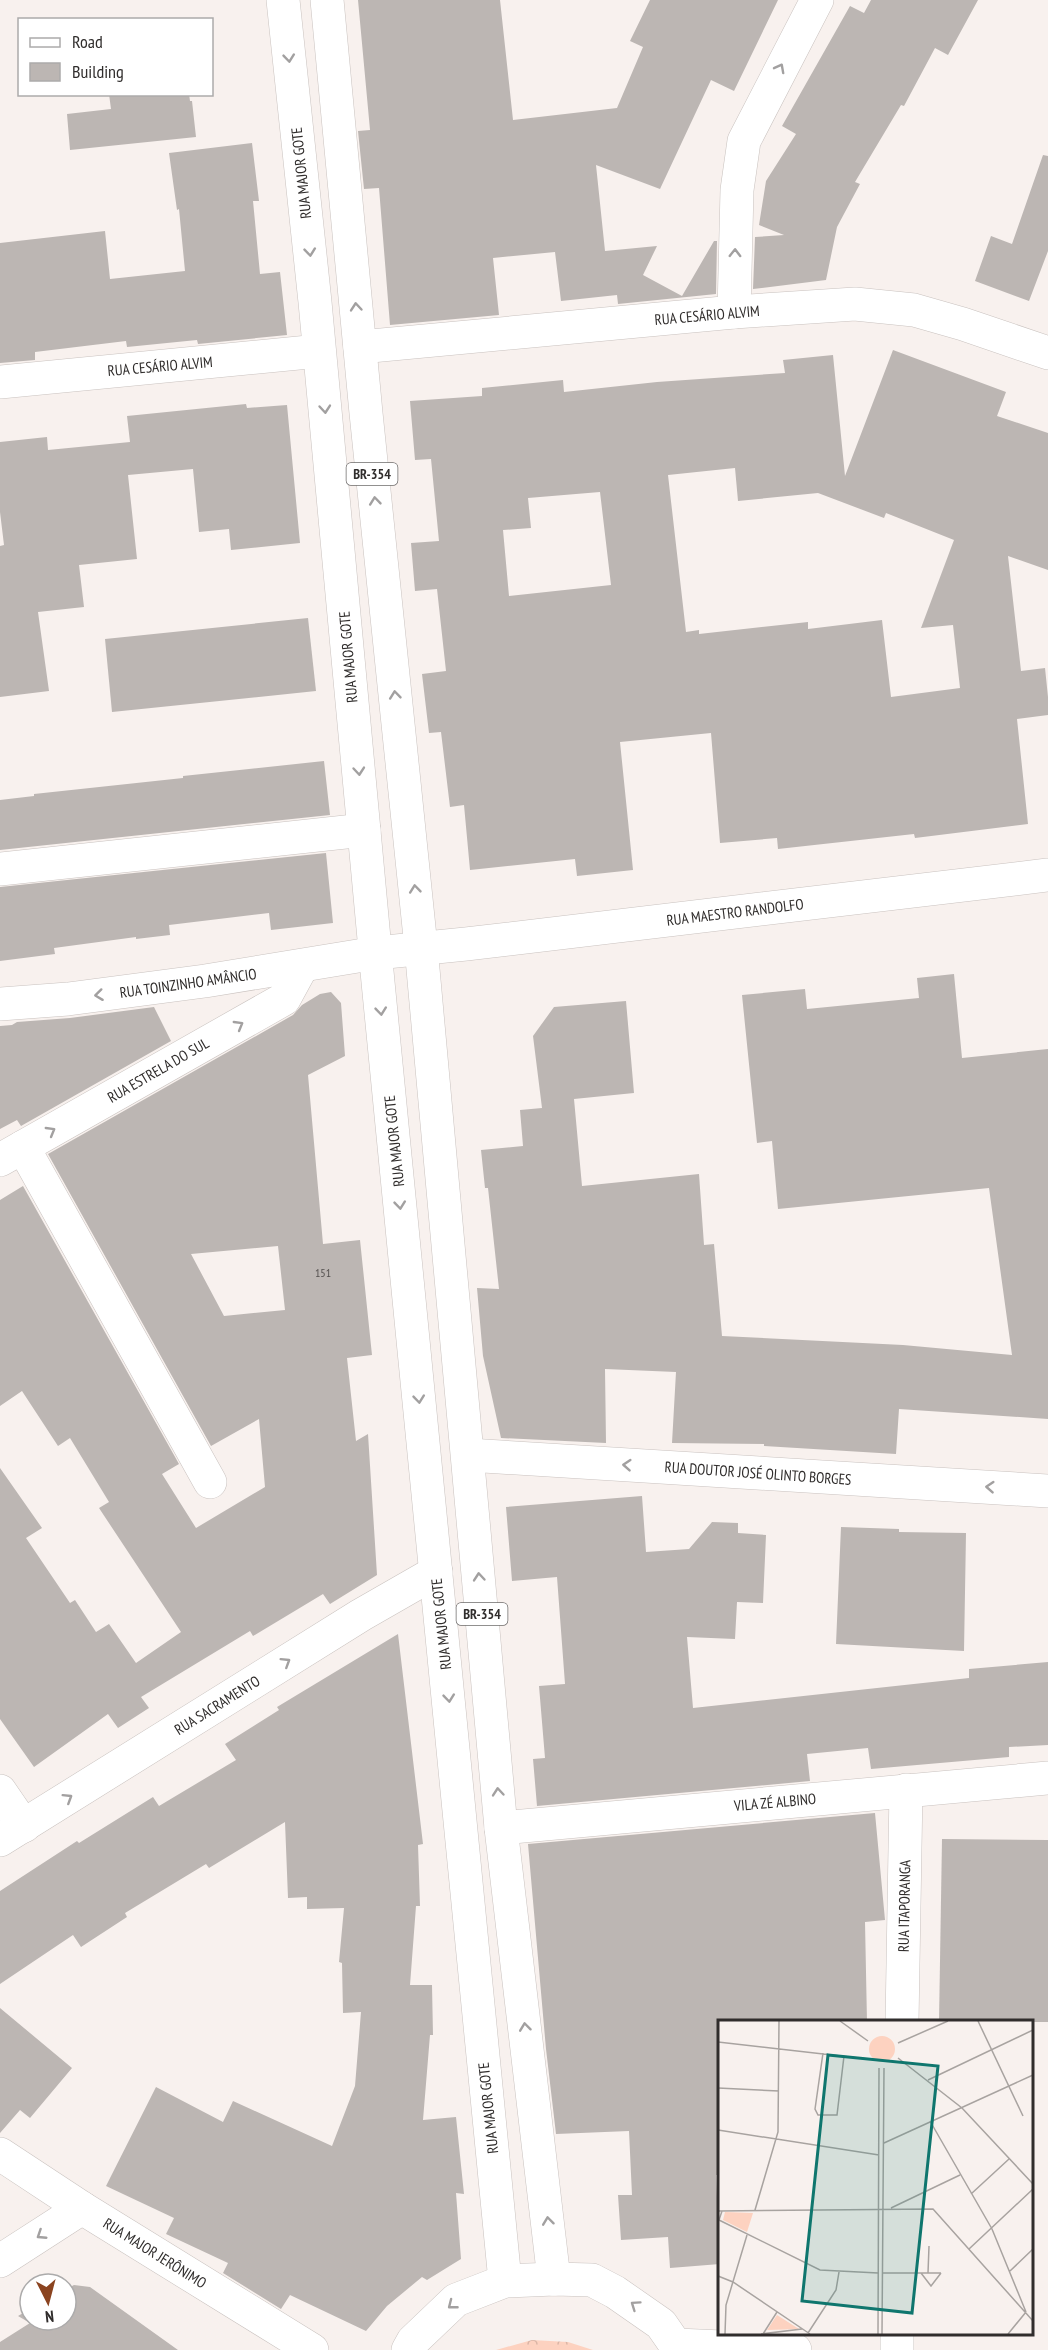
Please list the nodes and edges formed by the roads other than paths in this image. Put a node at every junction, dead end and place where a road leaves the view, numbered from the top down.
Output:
1 (283, 0) edge
2 (327, 0) edge
3 (817, 0) edge
4 (734, 312) junction
5 (360, 347) junction
6 (320, 351) junction
7 (1048, 353) edge
8 (0, 382) edge
9 (364, 830) junction
10 (0, 868) edge
11 (1048, 875) edge
12 (421, 947) junction
13 (376, 953) junction
14 (302, 966) junction
15 (0, 1004) edge
16 (11, 1154) edge
17 (468, 1455) junction
18 (210, 1482) dead end
19 (1048, 1491) edge
20 (436, 1572) junction
21 (1048, 1778) edge
22 (906, 1790) junction
23 (0, 1791) edge
24 (501, 1828) junction
25 (12, 1833) edge
26 (902, 2020) edge
27 (0, 2154) edge
28 (82, 2208) junction
29 (0, 2261) edge
30 (554, 2279) junction
31 (505, 2281) junction
32 (678, 2348) edge
33 (312, 2350) edge
34 (408, 2350) edge
35 (795, 2350) edge

1 -> 6 main road, RUA MAJOR GOTE
5 -> 2 main road, BR-354
4 -> 3 main road
4 - 5 main road, RUA CESÁRIO ALVIM
4 - 7 main road, RUA CESÁRIO ALVIM
12 -> 5 main road, BR-354
6 - 8 main road, RUA CESÁRIO ALVIM
6 -> 9 main road, RUA MAJOR GOTE
9 - 10 main road
9 - 13 main road, RUA MAJOR GOTE
11 - 12 main road, RUA MAESTRO RANDOLFO
12 - 13 main road, RUA MAESTRO RANDOLFO
12 - 17 main road, BR-354
13 - 14 main road, RUA TOINZINHO AMÂNCIO
13 -> 20 main road, RUA MAJOR GOTE
14 -> 15 main road, RUA TOINZINHO AMÂNCIO
16 -> 14 main road, RUA ESTRELA DO SUL
16 - 18 main road
19 -> 17 main road, RUA DOUTOR JOSÉ OLINTO BORGES
24 -> 17 main road, BR-354
25 -> 20 main road, RUA SACRAMENTO
20 -> 31 main road, RUA MAJOR GOTE
21 - 22 main road, VILA ZÉ ALBINO
22 - 24 main road, VILA ZÉ ALBINO
22 - 26 main road, RUA ITAPORANGA
23 - 25 main road
30 -> 24 main road, BR-354
27 - 28 main road, RUA MAJOR JERÔNIMO
28 -> 29 main road
28 - 33 main road, RUA MAJOR JERÔNIMO
30 - 31 main road
32 -> 30 main road
31 -> 34 main road
32 - 35 main road

